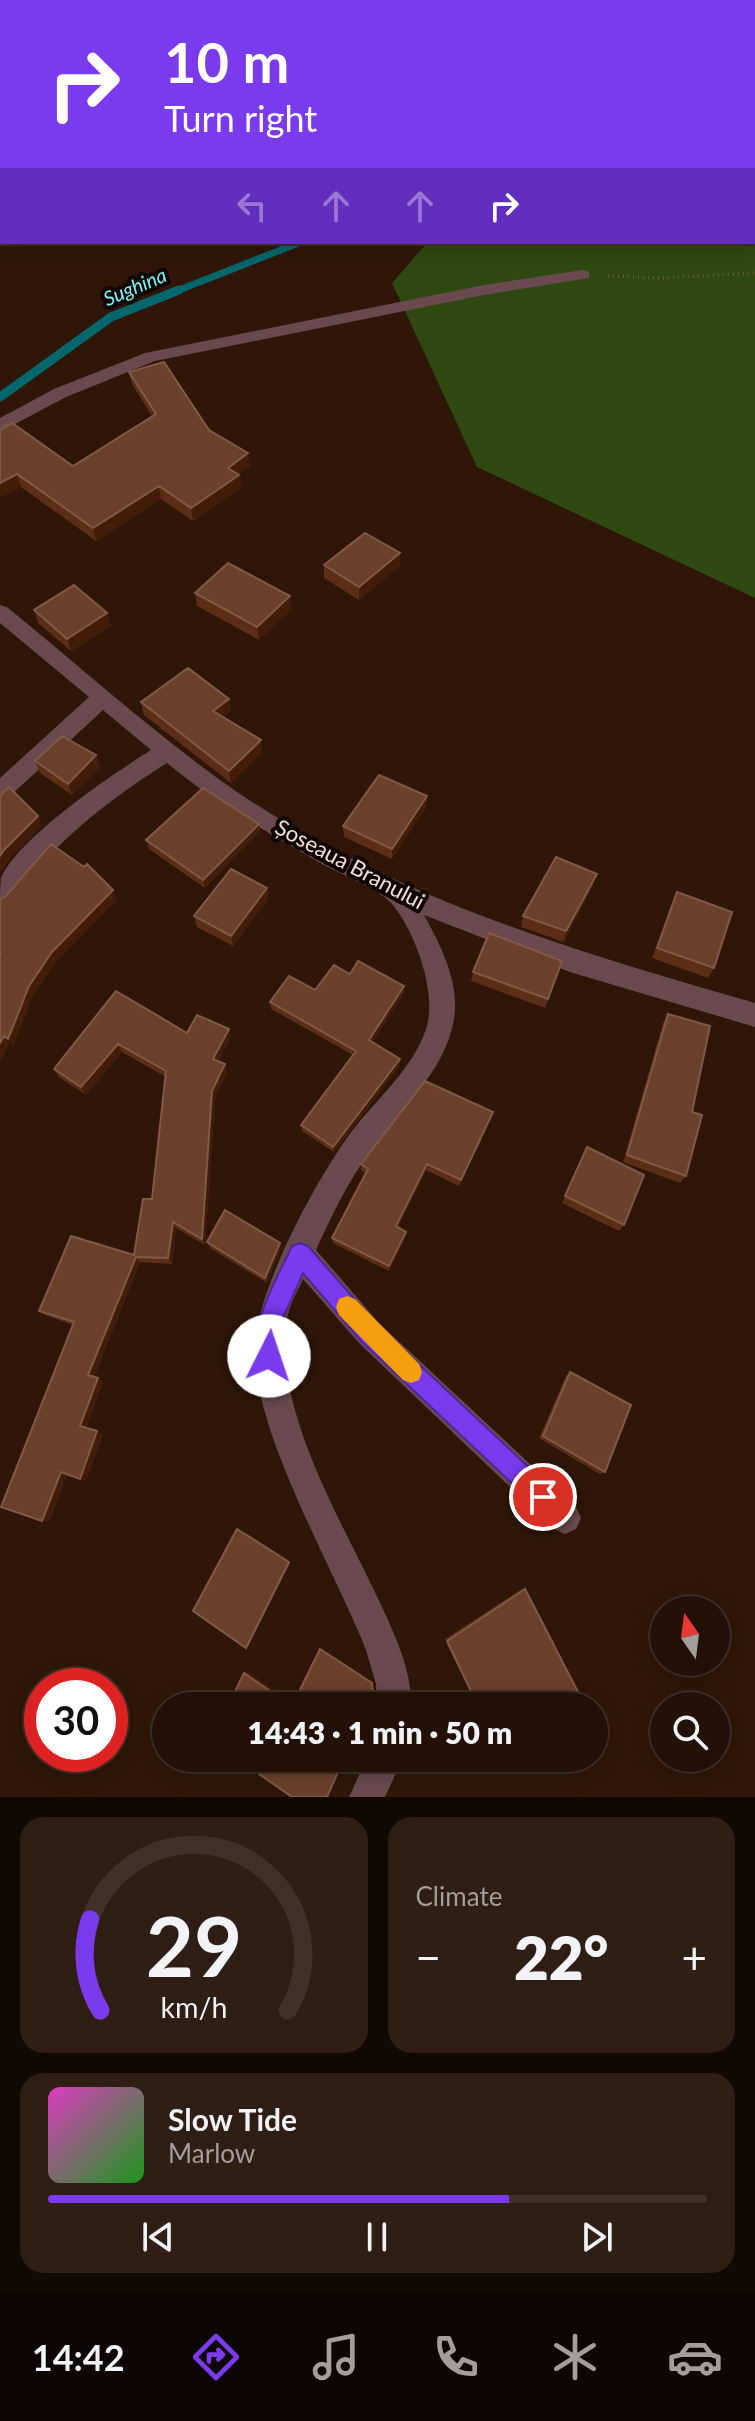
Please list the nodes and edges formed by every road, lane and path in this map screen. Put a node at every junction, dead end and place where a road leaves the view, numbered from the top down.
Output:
1 (755, 273) edge
2 (583, 275) joint
3 (0, 426) edge
4 (0, 612) edge
5 (102, 698) junction
6 (166, 752) junction
7 (0, 792) edge
8 (400, 895) junction
9 (0, 898) edge
10 (755, 1015) edge
11 (300, 1254) junction
12 (565, 1518) dead end
13 (391, 1692) edge
14 (379, 1772) edge
15 (367, 1797) edge

1 - 2 path
2 - 3 street
4 - 5 street, Șoseaua Branului
5 - 6 street, Șoseaua Branului
5 - 7 street
6 - 8 street, Șoseaua Branului
6 - 9 street
8 - 10 street, Șoseaua Branului
8 - 11 street
11 - 12 street
11 - 13 street
14 - 15 street

